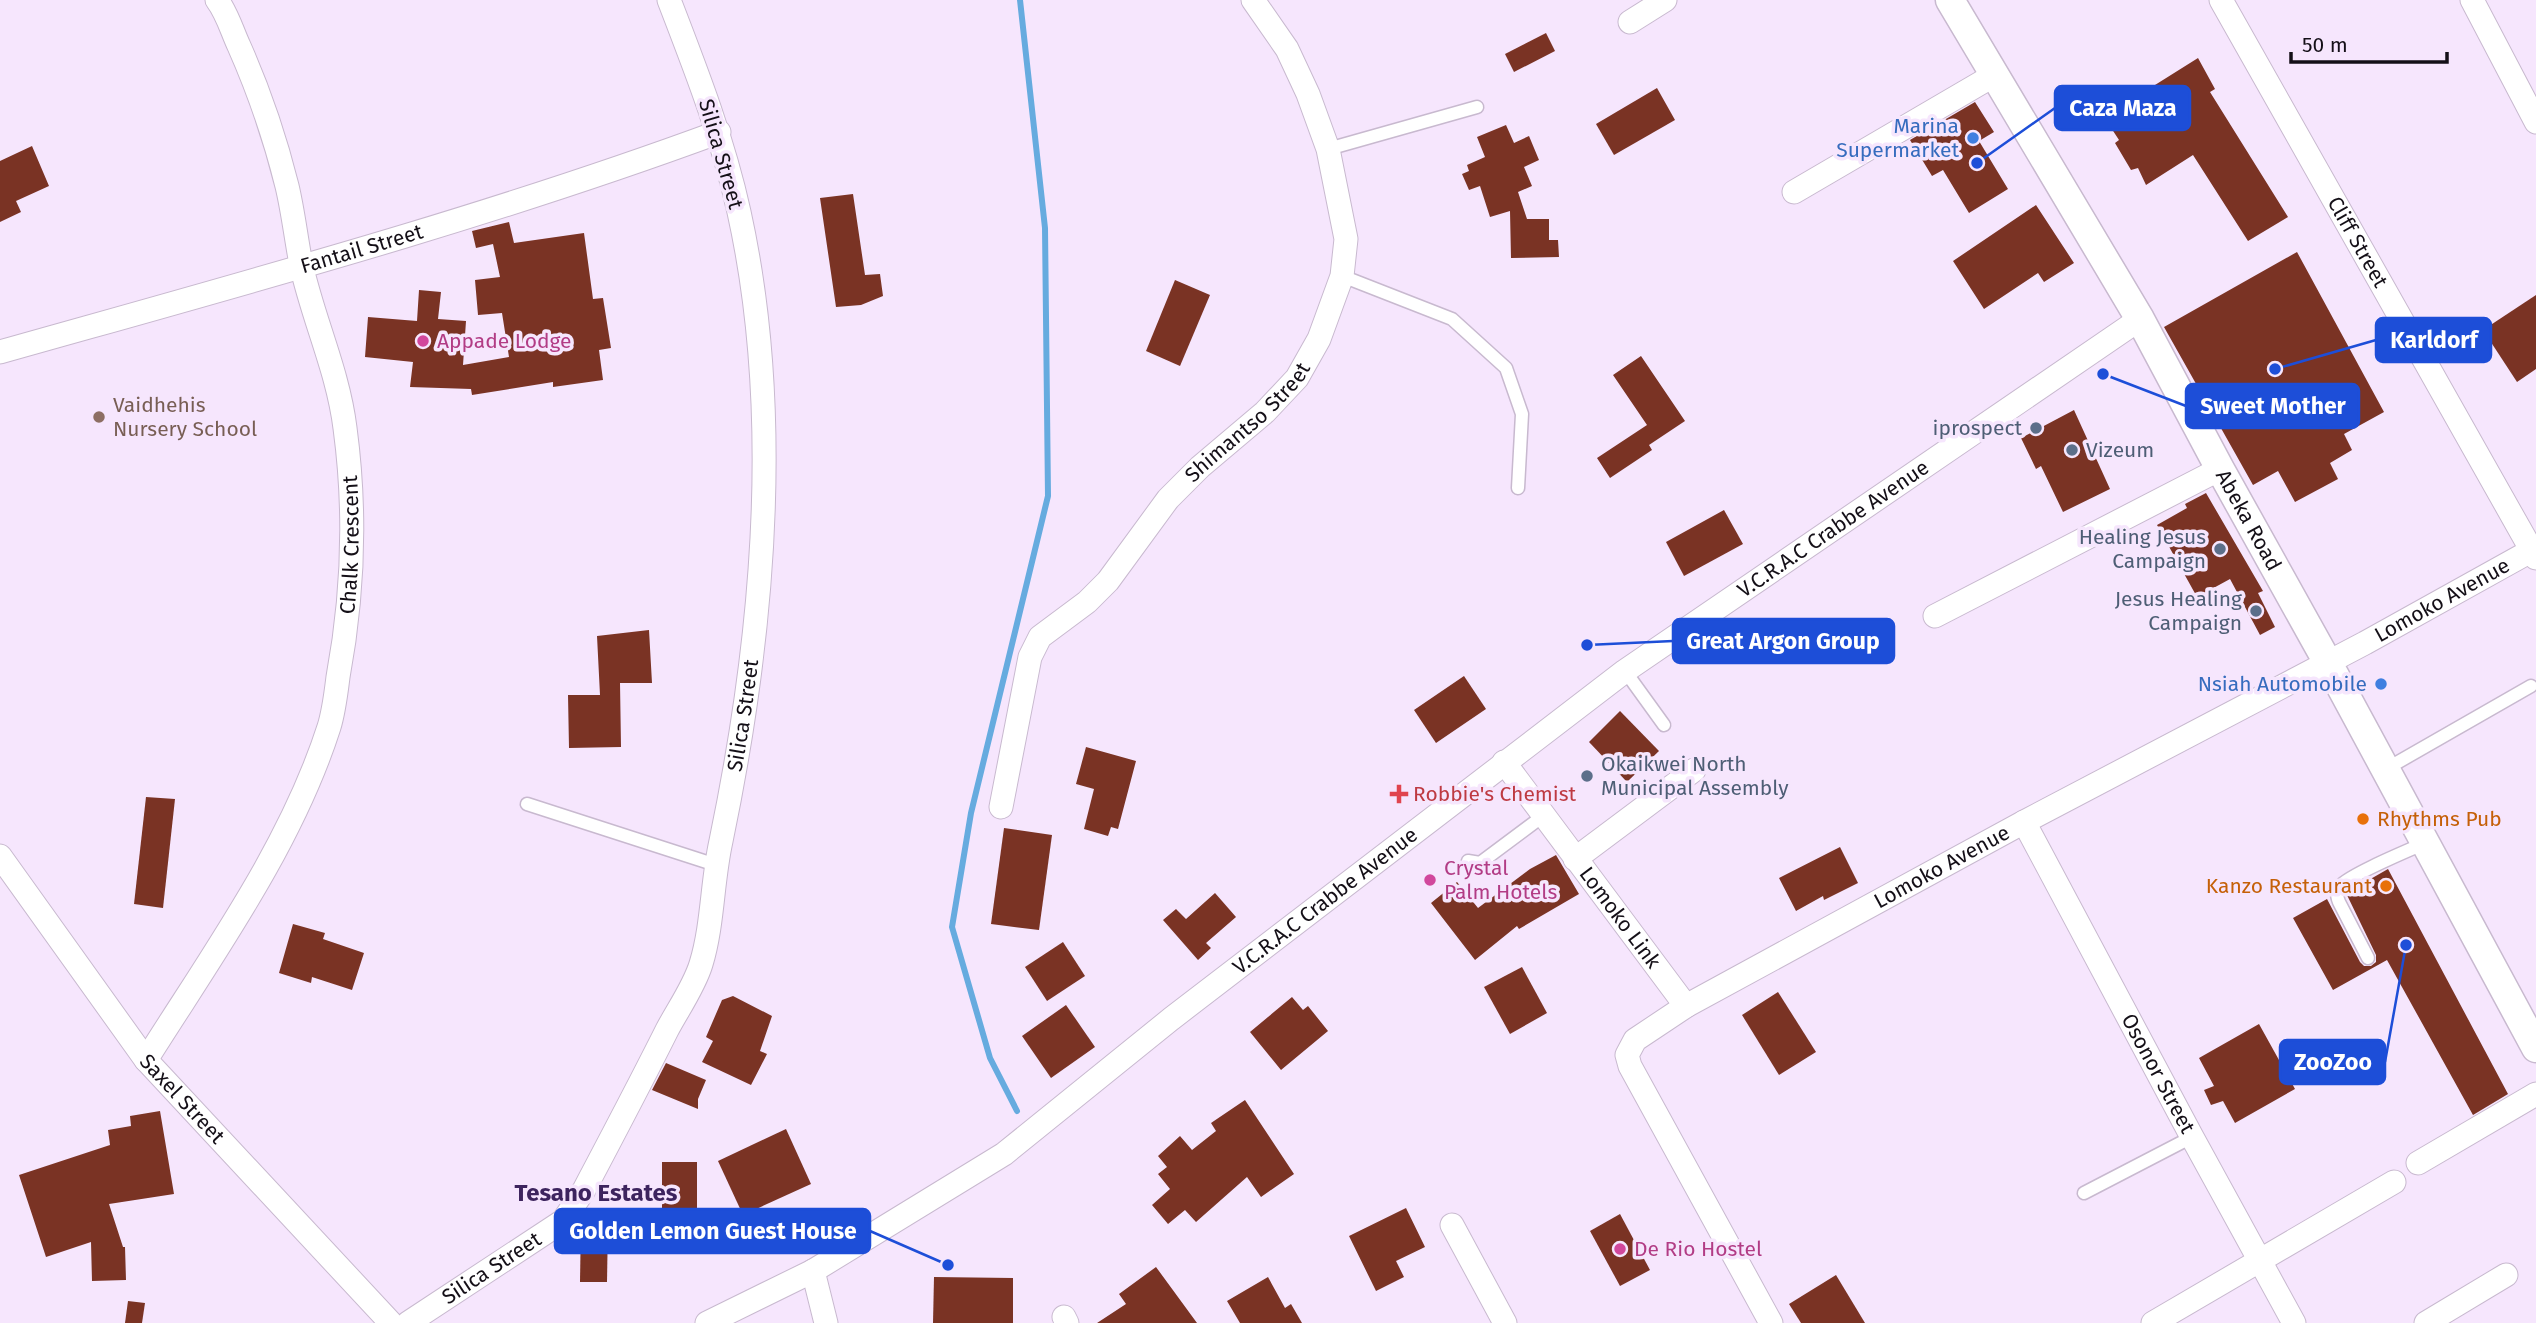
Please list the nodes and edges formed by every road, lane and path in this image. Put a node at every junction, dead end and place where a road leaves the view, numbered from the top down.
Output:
1 (217, 0) edge
2 (669, 0) edge
3 (1254, 0) edge
4 (1665, 0) edge
5 (1950, 0) edge
6 (2221, 0) edge
7 (2472, 0) edge
8 (1630, 22) dead end
9 (1996, 74) junction
10 (1477, 107) dead end
11 (2536, 122) edge
12 (719, 132) junction
13 (1328, 149) junction
14 (1794, 192) dead end
15 (302, 267) junction
16 (1342, 276) junction
17 (2140, 319) junction
18 (0, 352) edge
19 (2220, 469) junction
20 (1518, 488) dead end
21 (2535, 552) edge
22 (1935, 616) dead end
23 (2328, 663) junction
24 (1625, 671) junction
25 (2531, 686) dead end
26 (1664, 725) dead end
27 (1504, 762) junction
28 (2386, 769) junction
29 (1694, 770) dead end
30 (527, 804) dead end
31 (1001, 807) dead end
32 (1543, 817) junction
33 (2024, 822) junction
34 (2426, 843) junction
35 (0, 856) edge
36 (1575, 859) junction
37 (1468, 860) dead end
38 (716, 865) junction
39 (2368, 958) dead end
40 (1686, 1006) junction
41 (2536, 1048) edge
42 (146, 1060) junction
43 (2536, 1094) edge
44 (2192, 1138) junction
45 (2418, 1163) dead end
46 (2394, 1182) dead end
47 (2084, 1193) dead end
48 (1452, 1225) dead end
49 (2259, 1261) junction
50 (813, 1271) junction
51 (2506, 1275) dead end
52 (391, 1323) edge
53 (408, 1323) edge
54 (708, 1323) edge
55 (827, 1323) edge
56 (1505, 1323) edge
57 (1771, 1323) edge
58 (2153, 1323) edge
59 (2294, 1323) edge
60 (2426, 1323) edge

1 - 15 street, Chalk Crescent
2 - 12 street, Silica Street
3 - 13 street, Shimantso Street
4 - 8 street
5 - 9 street, Abeka Road
6 - 21 street, Cliff Street
7 - 11 street
9 - 14 street
9 - 17 street, Abeka Road
10 - 13 lane
12 - 15 street, Fantail Street
12 - 38 street, Silica Street
13 - 16 street, Shimantso Street
15 - 18 street, Fantail Street
15 - 42 street, Chalk Crescent
16 - 20 lane
16 - 31 street, Shimantso Street
17 - 19 street, Abeka Road
17 - 24 street, V.C.R.A.C Crabbe Avenue
19 - 22 street
19 - 23 street, Abeka Road
21 - 23 street, Lomoko Avenue
23 - 28 street, Abeka Road
23 - 33 street, Lomoko Avenue
24 - 26 lane
24 - 27 street, V.C.R.A.C Crabbe Avenue
25 - 28 lane
27 - 32 street, Lomoko Link
27 - 50 street, V.C.R.A.C Crabbe Avenue
28 - 34 street, Abeka Road
29 - 36 street
30 - 38 lane
32 - 36 street, Lomoko Link
32 - 37 lane
33 - 40 street, Lomoko Avenue
33 - 44 street, Osonor Street
34 - 39 lane
34 - 41 street, Abeka Road
35 - 42 street, Saxel Street
36 - 40 street, Lomoko Link
38 - 53 street, Silica Street
40 - 57 street, Lomoko Avenue
42 - 52 street, Saxel Street
43 - 45 street
44 - 47 lane
44 - 49 street, Osonor Street
46 - 49 street
48 - 56 street
49 - 58 street
49 - 59 street, Osonor Street
50 - 54 street, V.C.R.A.C Crabbe Avenue
50 - 55 street
51 - 60 street

